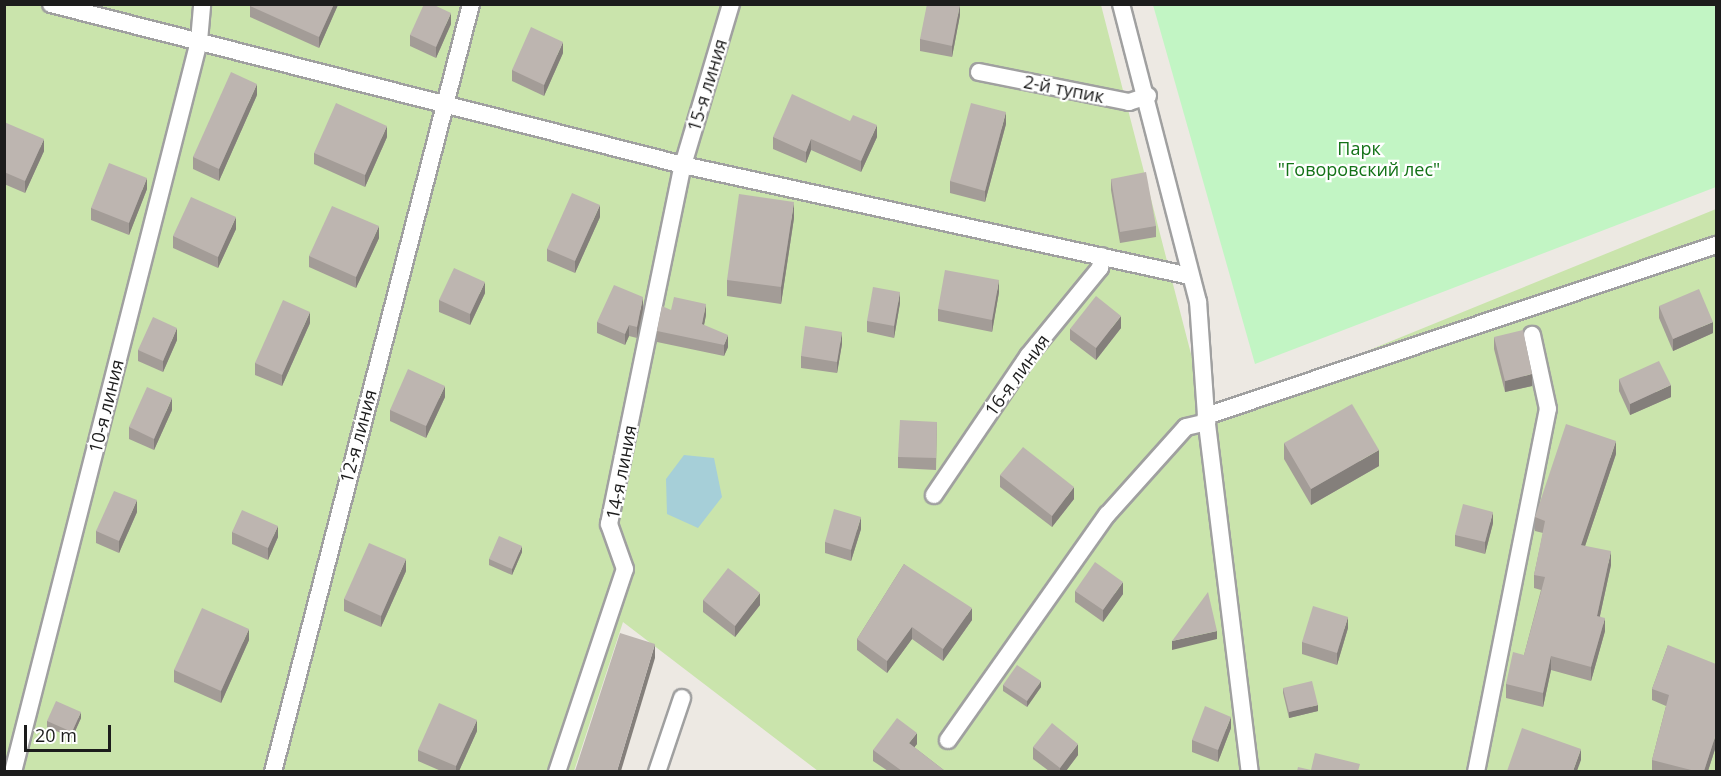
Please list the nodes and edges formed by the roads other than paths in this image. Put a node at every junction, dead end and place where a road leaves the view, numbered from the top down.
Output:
1 (51, 4) edge
2 (202, 4) edge
3 (471, 4) edge
4 (731, 4) edge
5 (1121, 4) edge
6 (199, 41) junction
7 (979, 72) dead end
8 (1148, 96) junction
9 (446, 101) junction
10 (683, 165) junction
11 (1716, 245) edge
12 (1102, 256) junction
13 (1190, 276) junction
14 (1532, 335) dead end
15 (1207, 419) junction
16 (934, 495) dead end
17 (682, 698) dead end
18 (948, 740) dead end
19 (12, 771) edge
20 (273, 771) edge
21 (556, 771) edge
22 (657, 771) edge
23 (1251, 771) edge
24 (1476, 771) edge

1 - 6 lane
2 - 6 lane, 10-я линия
3 - 9 lane, 12-я линия
4 - 10 lane, 15-я линия
5 - 8 lane
6 - 9 lane
6 - 19 lane, 10-я линия
7 - 8 lane, 2-й тупик
8 - 13 lane
9 - 10 lane
9 - 20 lane, 12-я линия
10 - 12 lane
10 - 21 lane, 14-я линия
11 - 15 lane
12 - 13 lane
12 - 16 lane, 16-я линия
13 - 15 lane
14 - 24 lane
15 - 18 lane
15 - 23 lane
17 - 22 lane

